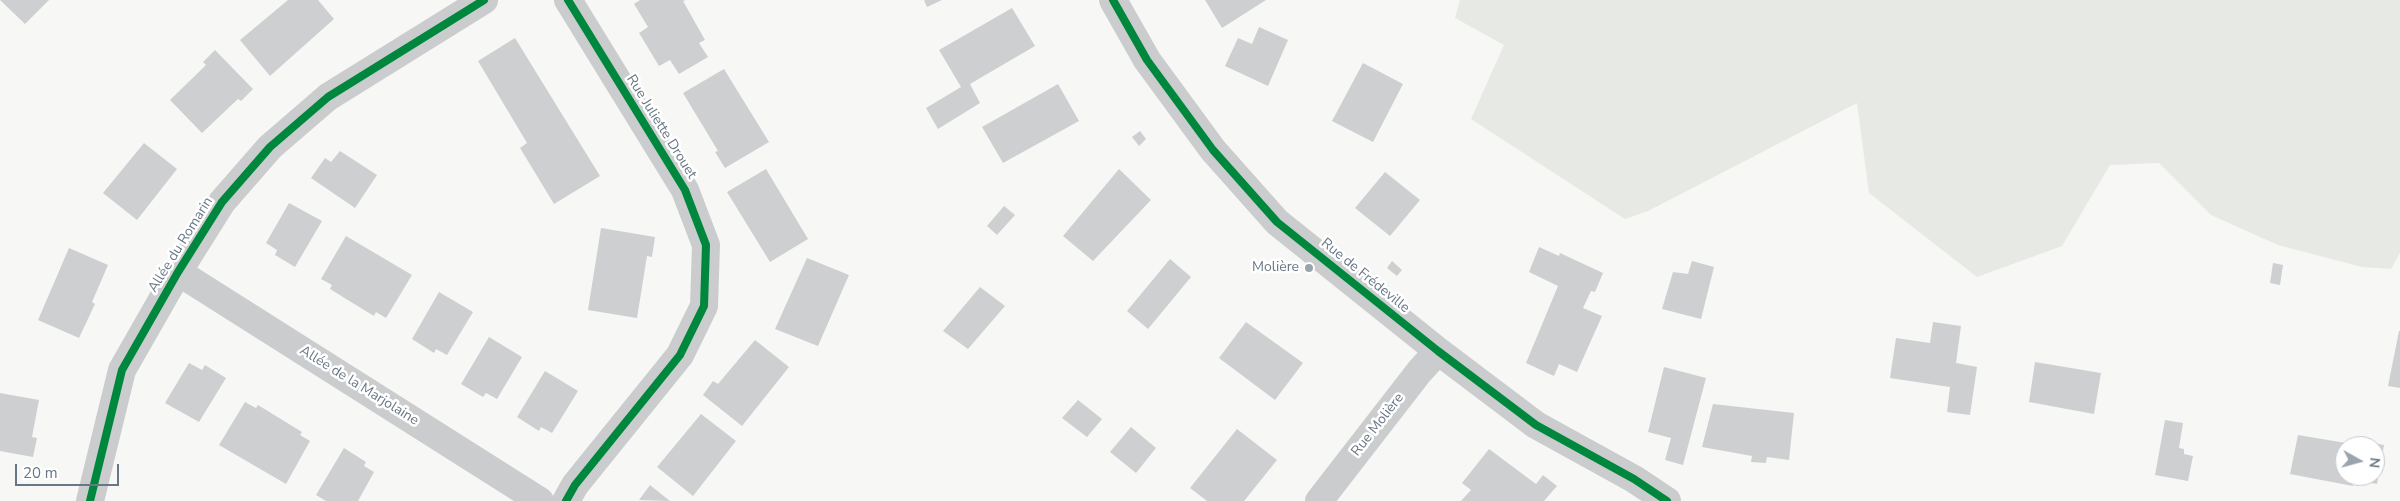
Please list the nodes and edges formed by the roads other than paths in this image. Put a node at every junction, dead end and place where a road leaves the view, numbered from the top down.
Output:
1 (484, 0) edge
2 (568, 0) edge
3 (1112, 0) edge
4 (178, 272) junction
5 (1438, 351) junction
6 (90, 501) edge
7 (540, 501) edge
8 (566, 501) edge
9 (1319, 501) edge
10 (1668, 501) edge

1 - 4 street, Allée du Romarin
2 - 8 street, Rue Juliette Drouet
3 - 5 street, Rue de Frédeville
4 - 6 street, Allée du Romarin
4 - 7 street, Allée de la Marjolaine
5 - 9 street, Rue Molière
5 - 10 street, Rue de Frédeville

